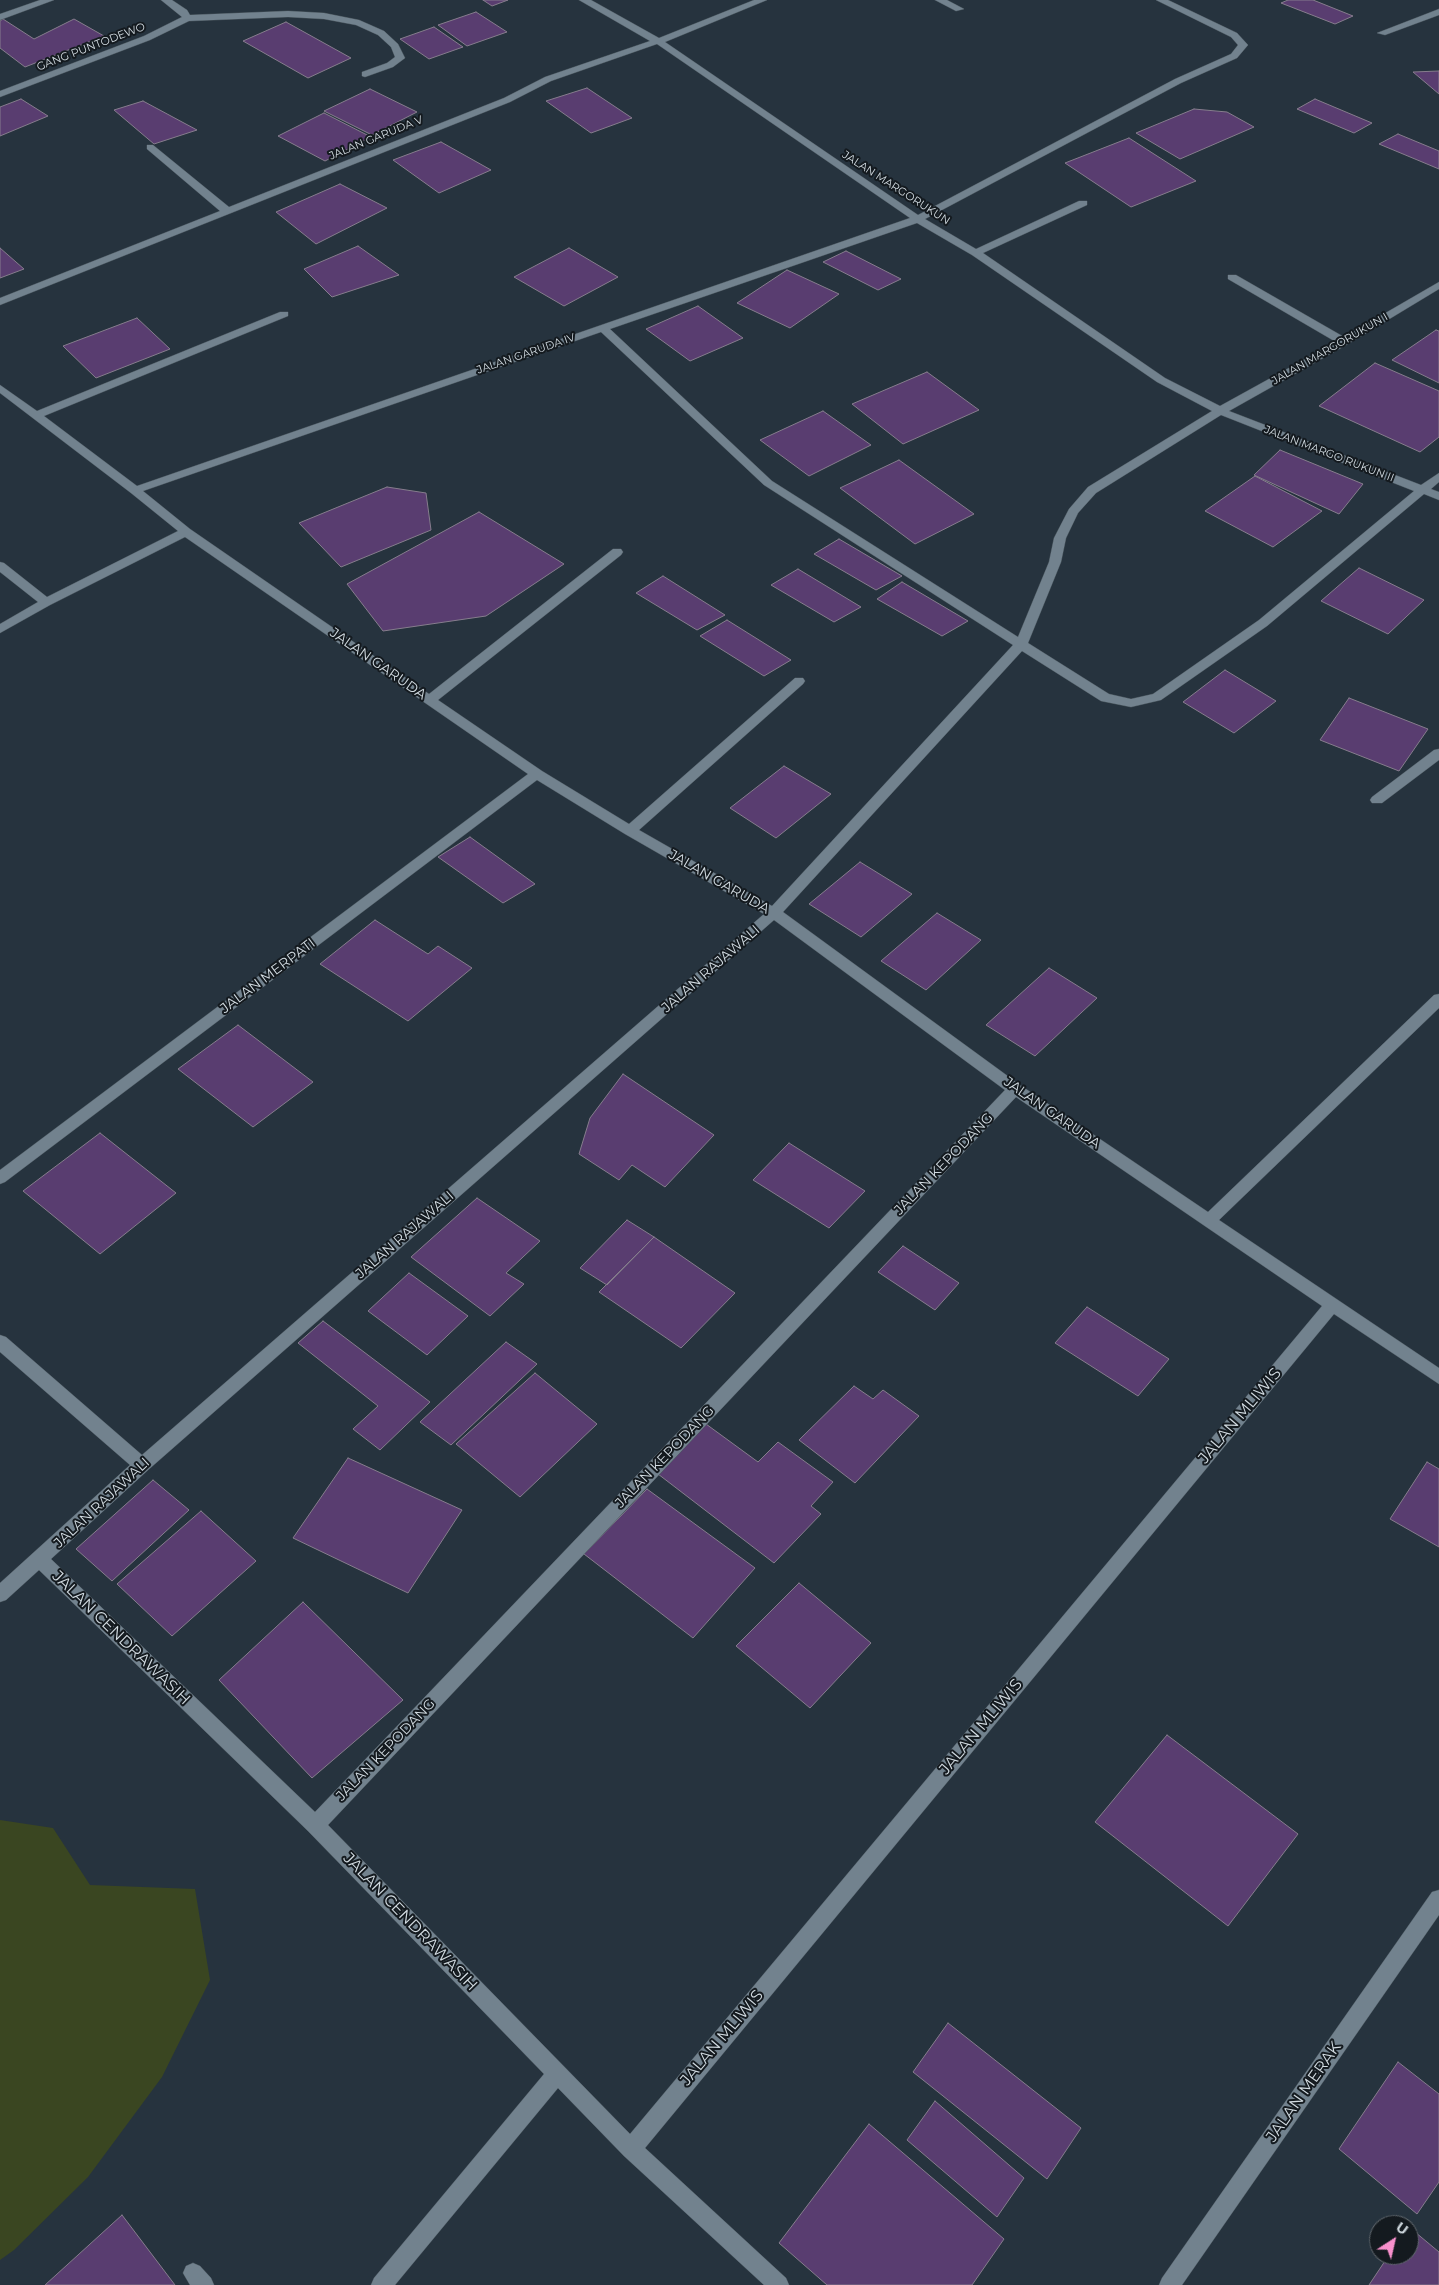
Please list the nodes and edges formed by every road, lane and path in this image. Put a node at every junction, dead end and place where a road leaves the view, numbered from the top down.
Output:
1 (49, 0) edge
2 (166, 0) edge
3 (584, 0) edge
4 (762, 0) edge
5 (940, 0) edge
6 (1161, 0) edge
7 (959, 9) dead end
8 (1439, 12) edge
9 (0, 17) edge
10 (188, 18) junction
11 (1382, 33) dead end
12 (658, 42) junction
13 (365, 74) dead end
14 (0, 94) edge
15 (150, 147) dead end
16 (1083, 203) dead end
17 (228, 211) junction
18 (918, 219) junction
19 (976, 253) junction
20 (1232, 277) dead end
21 (1439, 285) edge
22 (0, 302) edge
23 (284, 314) dead end
24 (602, 327) junction
25 (1344, 342) junction
26 (0, 388) edge
27 (1220, 411) junction
28 (36, 415) junction
29 (1439, 476) edge
30 (135, 490) junction
31 (1423, 490) junction
32 (1439, 496) edge
33 (186, 532) junction
34 (617, 552) dead end
35 (0, 566) edge
36 (46, 602) junction
37 (0, 629) edge
38 (1021, 644) junction
39 (799, 681) dead end
40 (430, 700) junction
41 (1439, 753) edge
42 (537, 774) junction
43 (1377, 800) dead end
44 (630, 831) junction
45 (774, 913) junction
46 (1439, 999) edge
47 (1016, 1089) junction
48 (0, 1178) edge
49 (1208, 1221) junction
50 (1332, 1306) junction
51 (0, 1342) edge
52 (1439, 1377) edge
53 (142, 1465) junction
54 (40, 1560) junction
55 (0, 1594) edge
56 (315, 1825) junction
57 (1439, 1899) edge
58 (557, 2073) junction
59 (631, 2148) junction
60 (381, 2285) edge
61 (779, 2285) edge
62 (1169, 2285) edge

1 - 9 street
2 - 10 street
3 - 12 street, JALAN MARGORUKUN
4 - 12 street, JALAN GARUDA V
5 - 7 street
6 - 18 street, JALAN GARUDA IV
8 - 11 street
10 - 13 street
10 - 14 street, GANG PUNTODEWO
12 - 17 street, JALAN GARUDA V
12 - 18 street, JALAN MARGORUKUN
15 - 17 street
16 - 19 street
17 - 22 street, JALAN GARUDA V
18 - 19 street, JALAN MARGORUKUN
18 - 24 street, JALAN GARUDA IV
19 - 27 street, JALAN MARGORUKUN
20 - 25 street
21 - 25 street, JALAN MARGORUKUN I
23 - 28 street
24 - 30 street, JALAN GARUDA IV
24 - 38 street
25 - 27 street, JALAN MARGORUKUN I
26 - 28 street, JALAN GARUDA
27 - 31 street, JALAN MARGO RUKUN II
27 - 38 street, JALAN MARGORUKUN I
28 - 30 street, JALAN GARUDA
29 - 31 street
30 - 33 street, JALAN GARUDA
31 - 32 street, JALAN MARGO RUKUN II
31 - 38 street
33 - 36 street
33 - 40 street, JALAN GARUDA
34 - 40 street
35 - 36 street
36 - 37 street
38 - 45 street, JALAN RAJAWALI
39 - 44 street
40 - 42 street, JALAN GARUDA
41 - 43 street
42 - 44 street, JALAN GARUDA
42 - 48 street, JALAN MERPATI
44 - 45 street, JALAN GARUDA
45 - 47 street, JALAN GARUDA
45 - 53 street, JALAN RAJAWALI
46 - 49 street
47 - 49 street, JALAN GARUDA
47 - 56 street, JALAN KEPODANG
49 - 50 street, JALAN GARUDA
50 - 52 street, JALAN GARUDA
50 - 59 street, JALAN MLIWIS
51 - 53 street
53 - 54 street, JALAN RAJAWALI
54 - 55 street, JALAN RAJAWALI
54 - 56 street, JALAN CENDRAWASIH
56 - 58 street, JALAN CENDRAWASIH
57 - 62 street, JALAN MERAK
58 - 59 street, JALAN CENDRAWASIH
58 - 60 street
59 - 61 street, JALAN CENDRAWASIH

